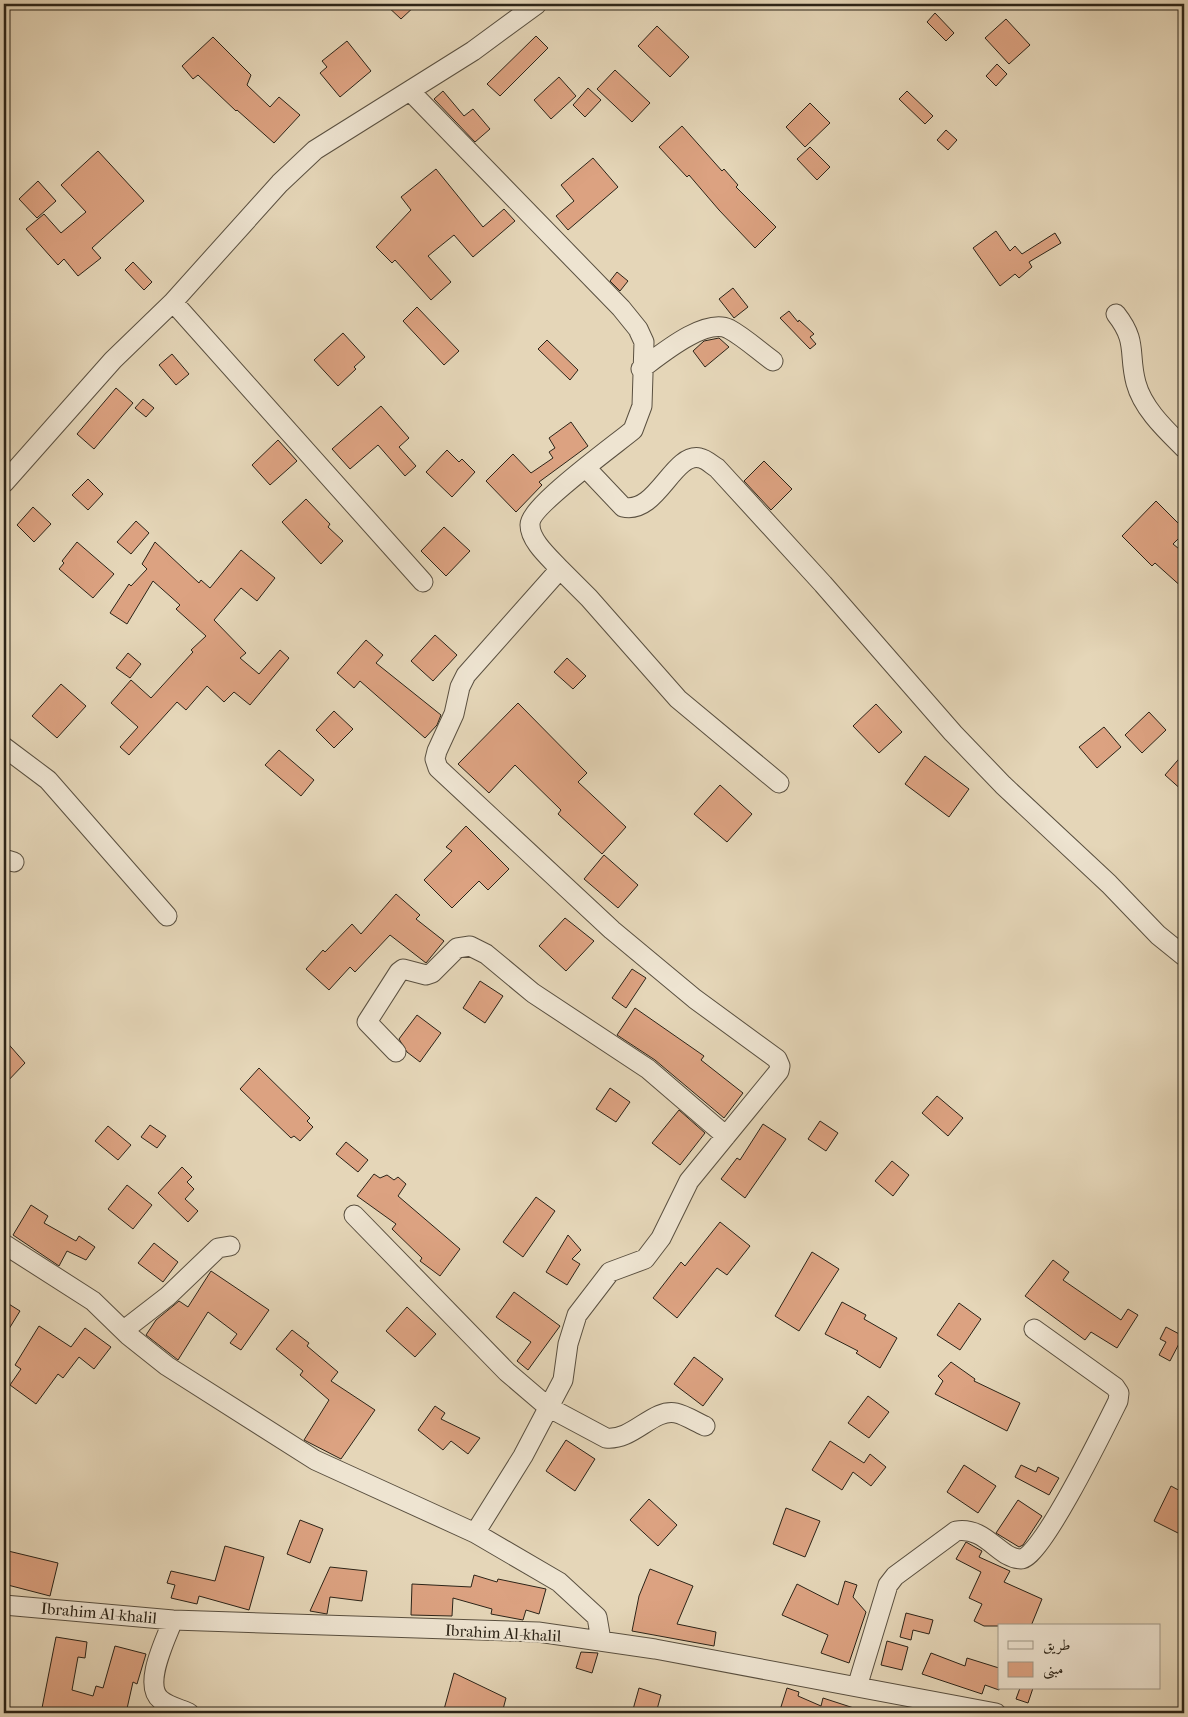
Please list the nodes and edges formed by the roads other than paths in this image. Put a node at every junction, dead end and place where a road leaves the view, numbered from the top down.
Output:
1 (529, 6) edge
2 (410, 91) junction
3 (173, 302) junction
4 (1116, 314) dead end
5 (773, 361) dead end
6 (641, 369) junction
7 (1184, 448) edge
8 (586, 469) junction
9 (4, 483) edge
10 (560, 569) junction
11 (423, 582) dead end
12 (4, 747) edge
13 (779, 783) dead end
14 (167, 916) dead end
15 (1184, 956) edge
16 (396, 1052) dead end
17 (726, 1136) junction
18 (354, 1215) dead end
19 (4, 1244) edge
20 (230, 1246) dead end
21 (1034, 1329) dead end
22 (124, 1330) junction
23 (548, 1407) junction
24 (705, 1426) dead end
25 (474, 1533) junction
26 (4, 1605) edge
27 (173, 1620) junction
28 (601, 1640) junction
29 (857, 1687) junction
30 (189, 1713) edge
31 (996, 1713) edge

1 - 2 street
2 - 3 street
2 - 6 street
3 - 9 street
3 - 11 street
4 - 7 street
5 - 6 street
6 - 8 street
8 - 10 street
8 - 15 street
10 - 13 street
10 - 17 street
12 - 14 street
16 - 17 street
17 - 23 street
18 - 23 street
19 - 22 street
20 - 22 street
21 - 29 street
22 - 25 street
23 - 24 street
23 - 25 street
25 - 28 street
26 - 27 street, Ibrahim Al-khalil
27 - 28 street, Ibrahim Al-khalil
27 - 30 street
28 - 29 street, Ibrahim Al-khalil
29 - 31 street, Ibrahim Al-khalil

